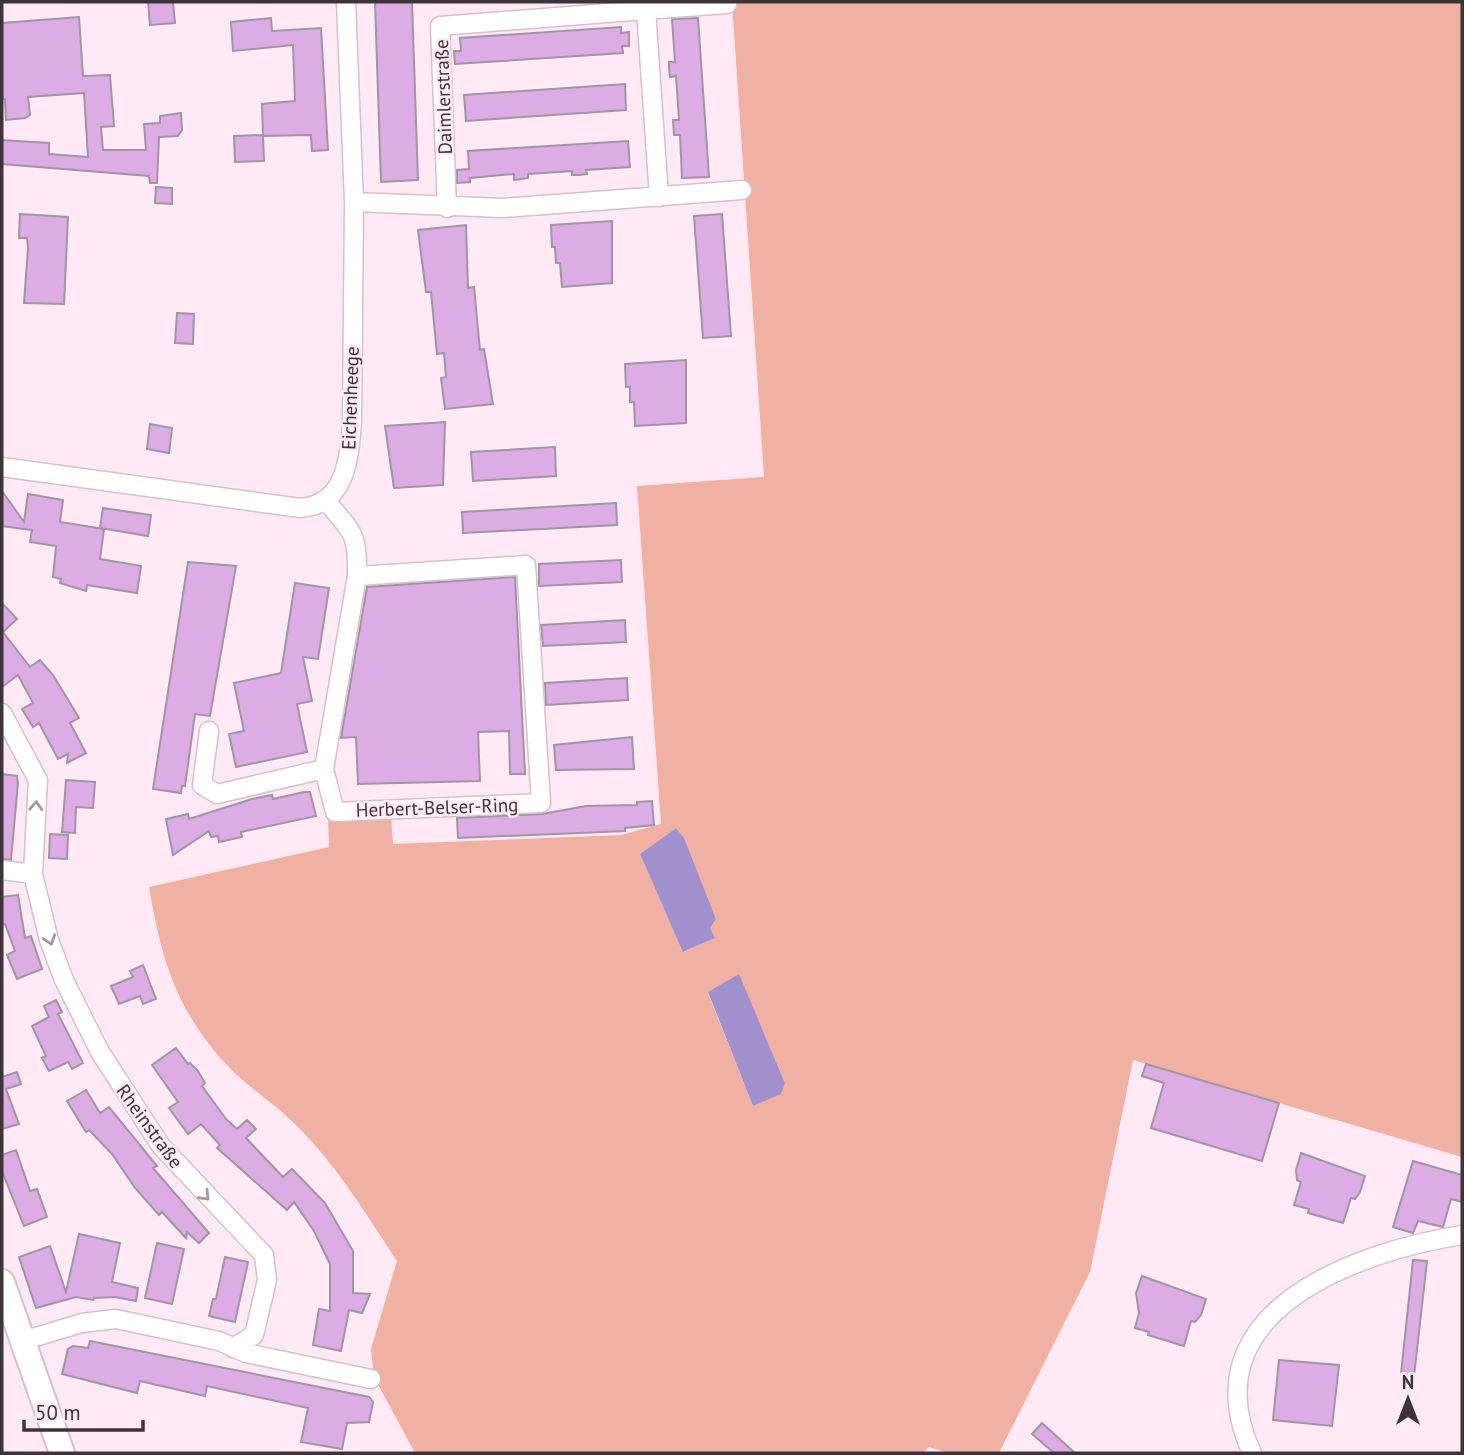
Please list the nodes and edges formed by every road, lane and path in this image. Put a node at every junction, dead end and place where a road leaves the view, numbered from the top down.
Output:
1 (346, 2) edge
2 (727, 4) dead end
3 (646, 10) junction
4 (742, 190) dead end
5 (659, 197) junction
6 (354, 202) junction
7 (447, 208) junction
8 (2, 467) edge
9 (326, 501) junction
10 (357, 576) junction
11 (2, 713) edge
12 (209, 731) dead end
13 (324, 769) junction
14 (2, 870) edge
15 (33, 874) junction
16 (1462, 1235) edge
17 (2, 1282) edge
18 (22, 1341) junction
19 (233, 1348) junction
20 (371, 1379) dead end
21 (62, 1453) edge
22 (1252, 1453) edge

1 - 6 street, Eichenheege
2 - 3 street, Daimlerstraße
3 - 5 street
3 - 7 street, Daimlerstraße
4 - 5 street
5 - 7 street
6 - 7 street
6 - 9 street, Eichenheege
8 - 9 street
9 - 10 street, Herbert-Belser-Ring
10 - 13 street, Herbert-Belser-Ring
10 - 13 street, Herbert-Belser-Ring
15 -> 11 street, Rheinstraße
12 - 13 street
14 - 15 street
15 -> 19 street, Rheinstraße
16 - 22 street
17 - 18 street
18 - 19 street
18 - 21 street
19 - 20 street

